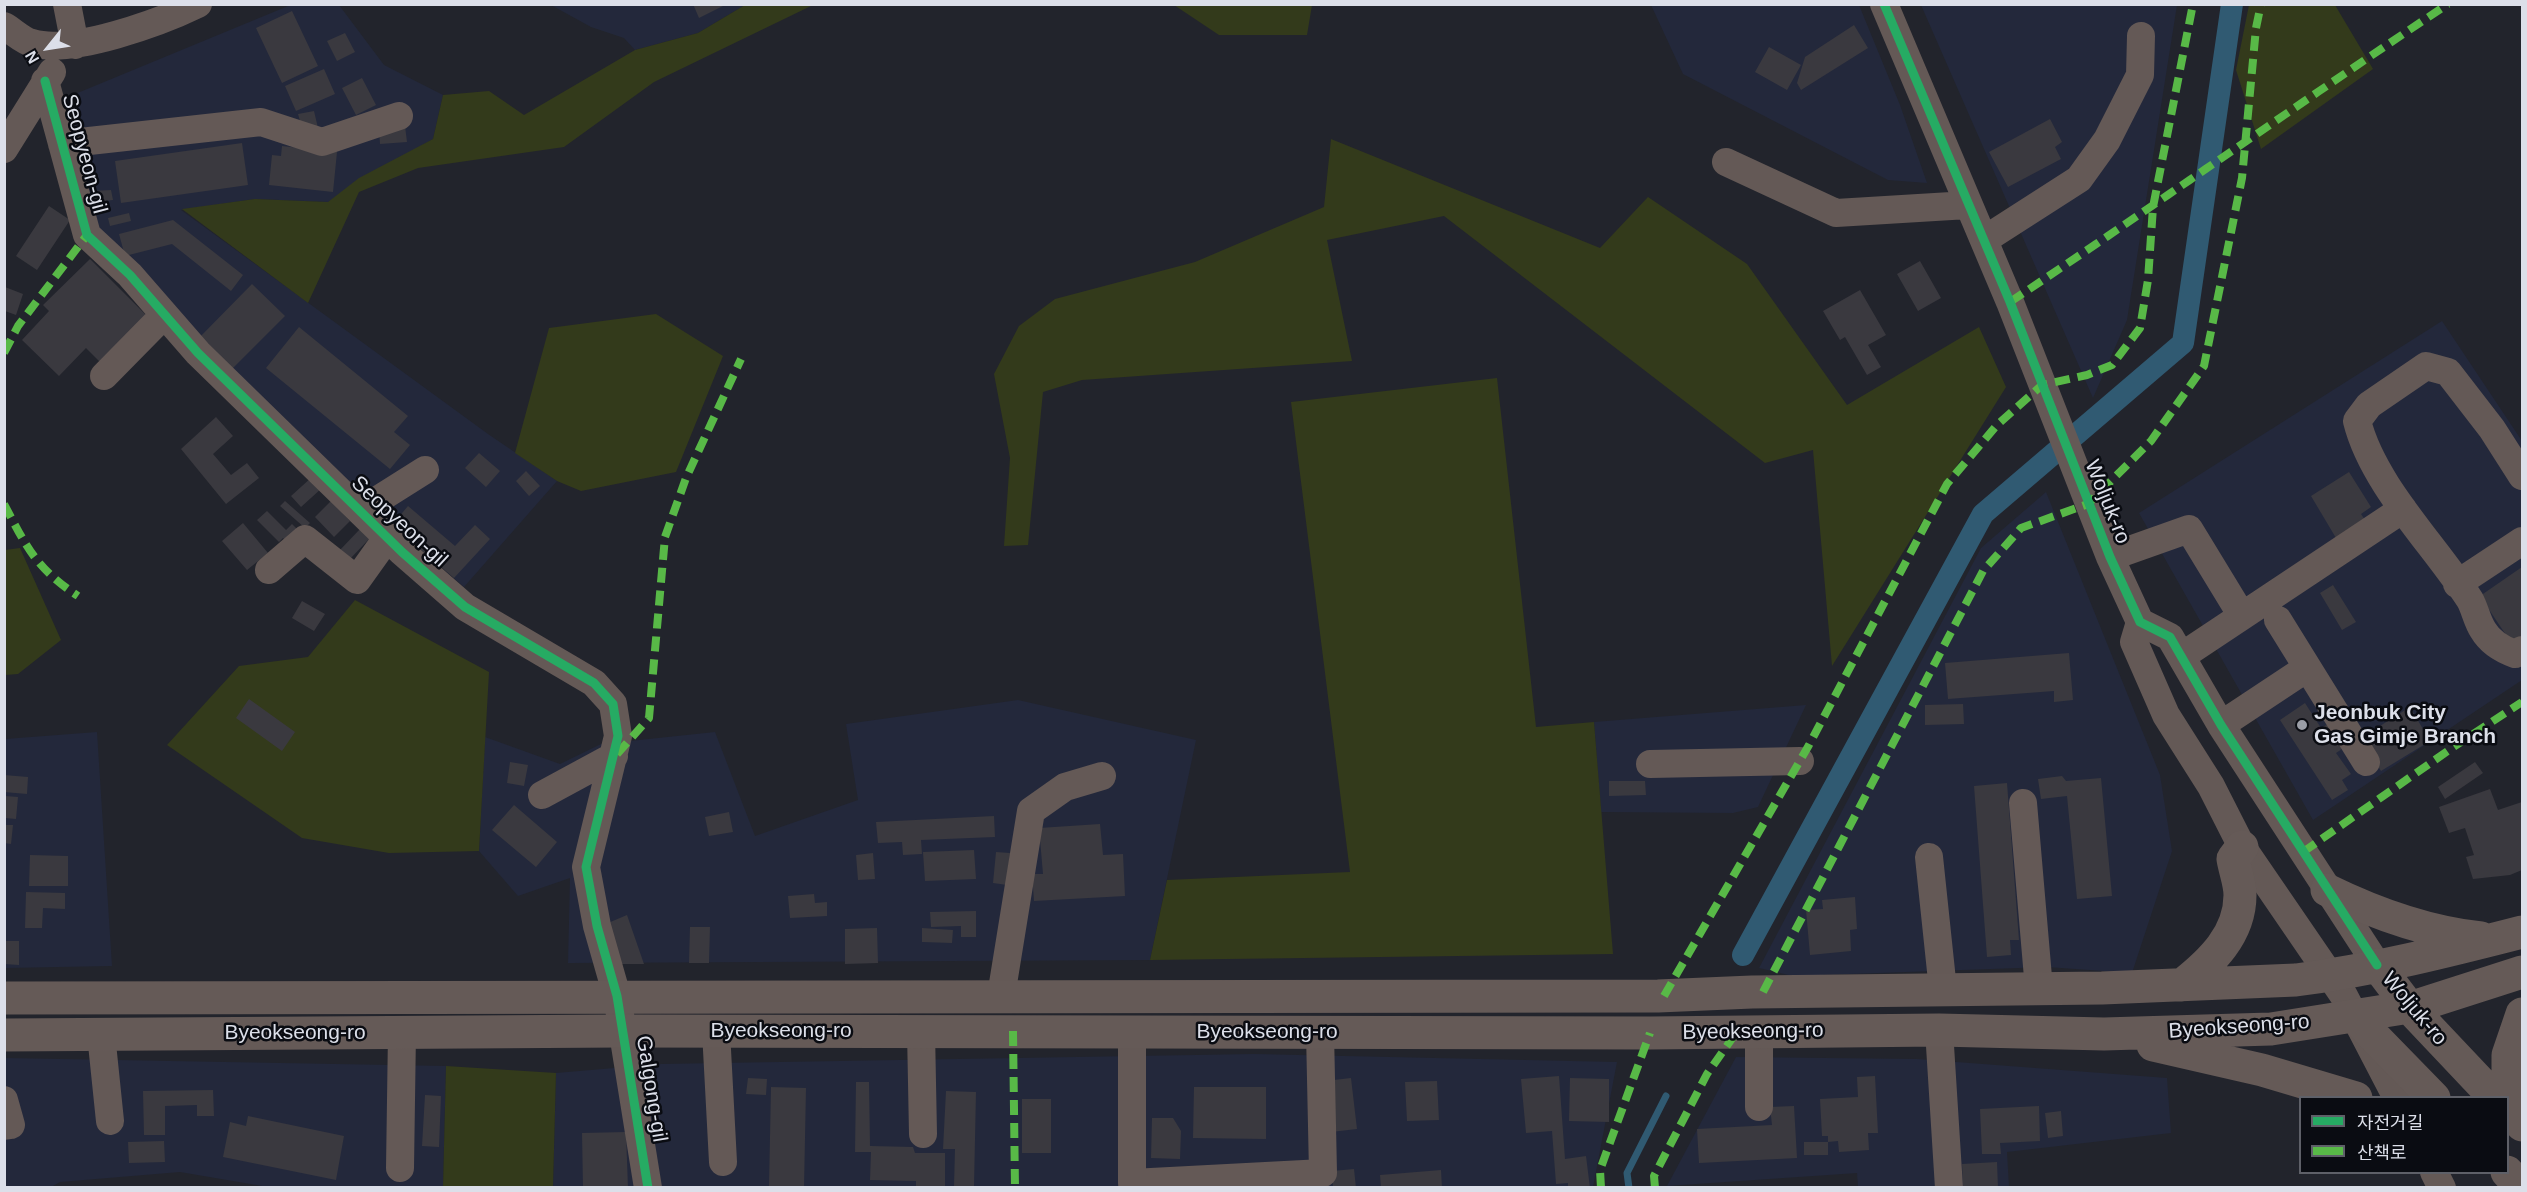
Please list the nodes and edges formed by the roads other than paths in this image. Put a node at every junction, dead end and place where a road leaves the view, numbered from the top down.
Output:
1 (67, 4) edge
2 (198, 4) edge
3 (1884, 4) edge
4 (4, 26) edge
5 (2141, 36) dead end
6 (75, 45) junction
7 (45, 81) junction
8 (399, 116) dead end
9 (62, 144) junction
10 (4, 149) edge
11 (1726, 162) dead end
12 (1968, 205) junction
13 (1984, 240) junction
14 (164, 315) junction
15 (104, 376) dead end
16 (425, 470) dead end
17 (2523, 477) edge
18 (2403, 509) junction
19 (360, 511) junction
20 (387, 538) junction
21 (2523, 541) edge
22 (2110, 557) junction
23 (269, 570) dead end
24 (2457, 584) junction
25 (2242, 616) junction
26 (2278, 620) dead end
27 (2140, 622) junction
28 (2523, 650) edge
29 (2182, 656) junction
30 (2307, 668) junction
31 (2221, 725) junction
32 (615, 756) junction
33 (1800, 761) dead end
34 (2366, 762) dead end
35 (1650, 764) dead end
36 (1102, 776) dead end
37 (542, 795) dead end
38 (2023, 802) dead end
39 (2242, 847) junction
40 (1929, 857) dead end
41 (2327, 890) junction
42 (2507, 936) edge
43 (2377, 965) junction
44 (2523, 972) edge
45 (2328, 976) junction
46 (2182, 986) junction
47 (2039, 989) junction
48 (1942, 990) junction
49 (618, 996) junction
50 (1000, 996) junction
51 (4, 998) edge
52 (2409, 1007) junction
53 (2523, 1014) edge
54 (2354, 1016) junction
55 (623, 1030) junction
56 (1759, 1030) junction
57 (1939, 1030) junction
58 (716, 1031) junction
59 (921, 1031) junction
60 (1132, 1031) junction
61 (402, 1032) junction
62 (1320, 1032) junction
63 (101, 1034) junction
64 (2104, 1034) junction
65 (4, 1035) edge
66 (2349, 1096) edge
67 (2396, 1096) edge
68 (2432, 1096) edge
69 (2492, 1096) edge
70 (2508, 1096) edge
71 (4, 1100) edge
72 (1759, 1107) dead end
73 (2509, 1111) edge
74 (110, 1121) dead end
75 (4, 1125) edge
76 (2523, 1125) edge
77 (923, 1134) dead end
78 (723, 1162) dead end
79 (400, 1168) dead end
80 (2435, 1174) edge
81 (2508, 1174) edge
82 (648, 1188) edge
83 (1949, 1188) edge
84 (2442, 1188) edge
85 (2522, 1188) edge

1 - 6 street
2 - 6 street
3 - 12 street, Woljuk-ro
4 - 6 street
5 - 13 street
6 - 7 street
7 - 9 street, Seopyeon-gil
7 - 10 street
8 - 9 street
9 - 14 street, Seopyeon-gil
11 - 12 street
12 - 13 street, Woljuk-ro
13 - 22 street, Woljuk-ro
14 - 15 street
14 - 19 street, Seopyeon-gil
16 - 19 street
17 - 18 street
18 - 24 street
18 - 25 street
19 - 20 street, Seopyeon-gil
20 - 23 street
20 - 32 street, Seopyeon-gil
21 - 24 street
22 - 25 street
22 - 27 street, Woljuk-ro
24 - 28 street
25 - 29 street
26 - 30 street
27 - 29 street, Woljuk-ro
27 - 39 street, Woljuk-ro
29 - 31 street, Woljuk-ro
30 - 31 street
30 - 34 street
31 - 41 street, Woljuk-ro
32 - 37 street
32 - 49 street, Seopyeon-gil
33 - 35 street
36 - 50 street
38 - 47 street
39 - 45 street, Woljuk-ro
39 - 46 main road
40 - 48 street
41 - 42 main road
41 - 43 street, Woljuk-ro
42 - 43 main road, Byeokseong-ro
43 - 45 main road, Byeokseong-ro
43 - 52 main road, Woljuk-ro
44 - 52 main road, Byeokseong-ro
45 - 46 main road, Byeokseong-ro
45 - 54 street, Woljuk-ro
46 - 47 main road, Byeokseong-ro
47 - 48 main road, Byeokseong-ro
48 - 50 main road, Byeokseong-ro
49 - 50 main road, Byeokseong-ro
49 - 51 main road, Byeokseong-ro
49 - 55 street, Galgong-gil
52 - 54 main road, Byeokseong-ro
52 - 69 main road, Woljuk-ro
53 - 70 main road
54 - 64 main road, Byeokseong-ro
54 - 67 street
54 - 68 main road, Woljuk-ro
55 - 58 main road, Byeokseong-ro
55 - 61 main road, Byeokseong-ro
55 - 82 street, Galgong-gil
56 - 57 main road, Byeokseong-ro
56 - 62 main road, Byeokseong-ro
56 - 72 street
57 - 64 main road, Byeokseong-ro
57 - 83 street
58 - 59 main road, Byeokseong-ro
58 - 78 street
59 - 60 main road, Byeokseong-ro
59 - 77 street
60 - 62 main road, Byeokseong-ro
60 - 62 street
61 - 63 main road, Byeokseong-ro
61 - 79 street
63 - 65 main road, Byeokseong-ro
63 - 74 street
64 - 66 main road
71 - 75 street
73 - 76 main road
80 - 84 street
81 - 85 main road

